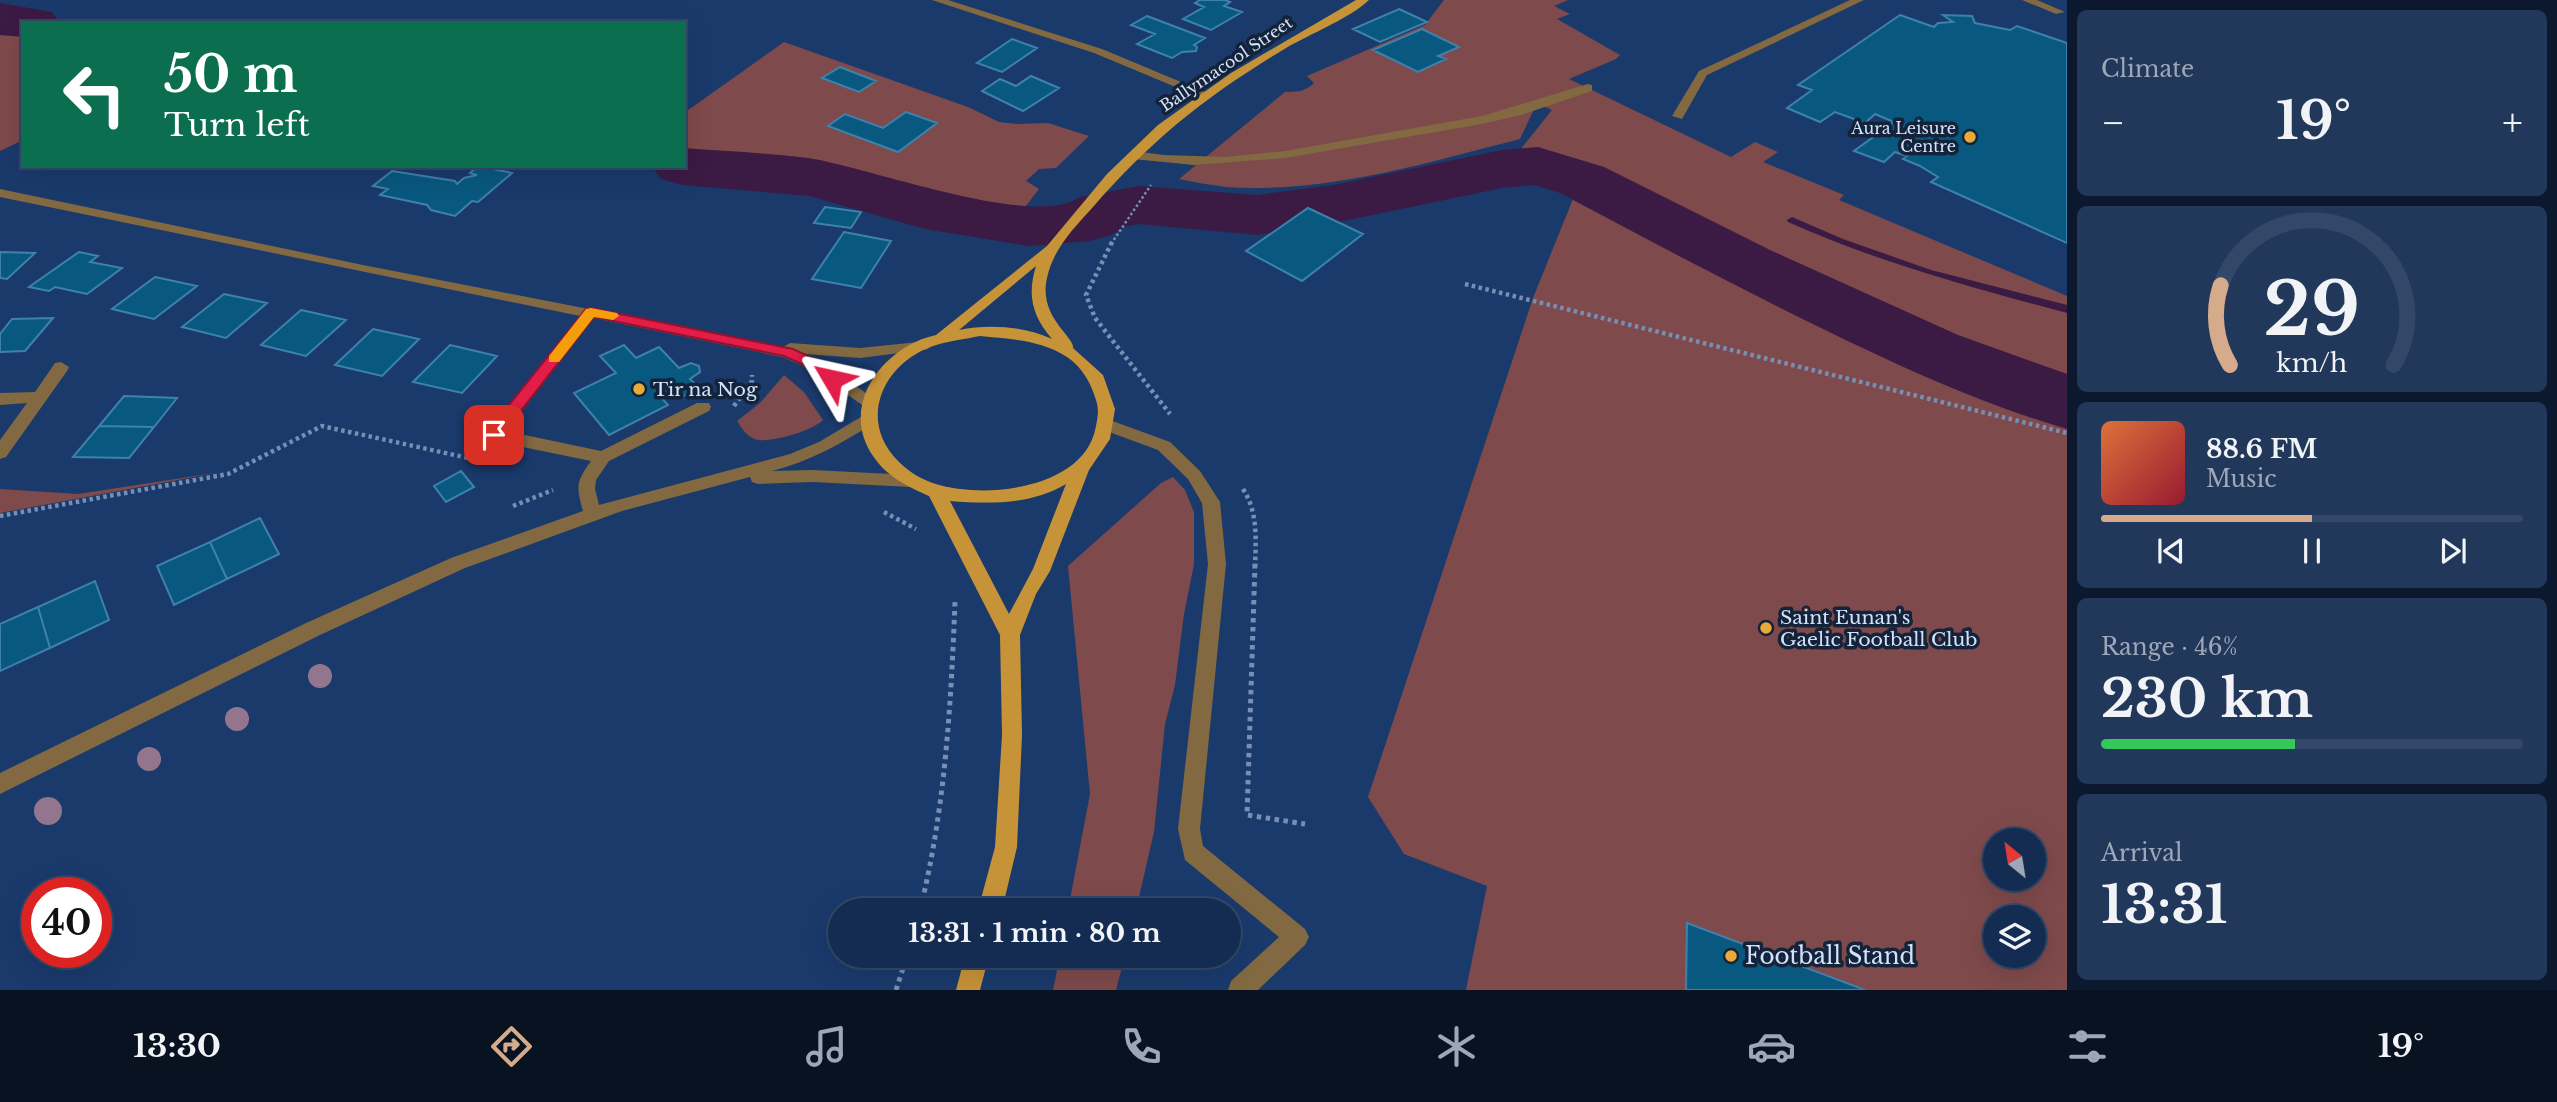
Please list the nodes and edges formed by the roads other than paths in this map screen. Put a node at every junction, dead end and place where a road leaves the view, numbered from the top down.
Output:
1 (937, 0) edge
2 (1364, 0) edge
3 (1859, 0) edge
4 (2027, 0) edge
5 (2060, 12) dead end
6 (1588, 88) dead end
7 (1206, 95) junction
8 (1678, 116) dead end
9 (1133, 155) junction
10 (0, 192) edge
11 (1067, 228) junction
12 (591, 312) junction
13 (941, 338) junction
14 (923, 345) junction
15 (762, 346) junction
16 (1080, 358) junction
17 (61, 367) dead end
18 (40, 397) junction
19 (0, 399) edge
20 (703, 407) dead end
21 (867, 412) junction
22 (1107, 425) junction
23 (0, 453) edge
24 (603, 457) junction
25 (1082, 466) junction
26 (911, 481) junction
27 (662, 492) junction
28 (936, 492) junction
29 (593, 514) junction
30 (1010, 635) junction
31 (0, 784) edge
32 (993, 898) edge
33 (974, 968) edge
34 (968, 990) edge
35 (1240, 990) edge

1 - 7 street
2 - 7 main road, Ballymacool Street
3 - 8 street
4 - 5 street
6 - 9 street
7 - 9 main road, Ballymacool Street
9 - 11 main road, Ballymacool Street
10 - 12 street
11 - 13 main road
11 - 16 main road
12 - 15 street
12 - 24 street
13 - 14 main road
13 - 16 main road
14 - 15 street
14 - 21 main road
15 - 21 street
16 - 22 main road
17 - 18 street
18 - 19 street
18 - 23 street
20 - 24 street
21 - 26 main road
21 - 27 street
22 - 25 main road
22 - 35 street
24 - 29 street
25 - 28 main road
25 - 30 main road
26 - 27 street
26 - 28 main road
27 - 29 street
28 - 30 main road
29 - 31 street
30 - 32 main road
33 - 34 main road

